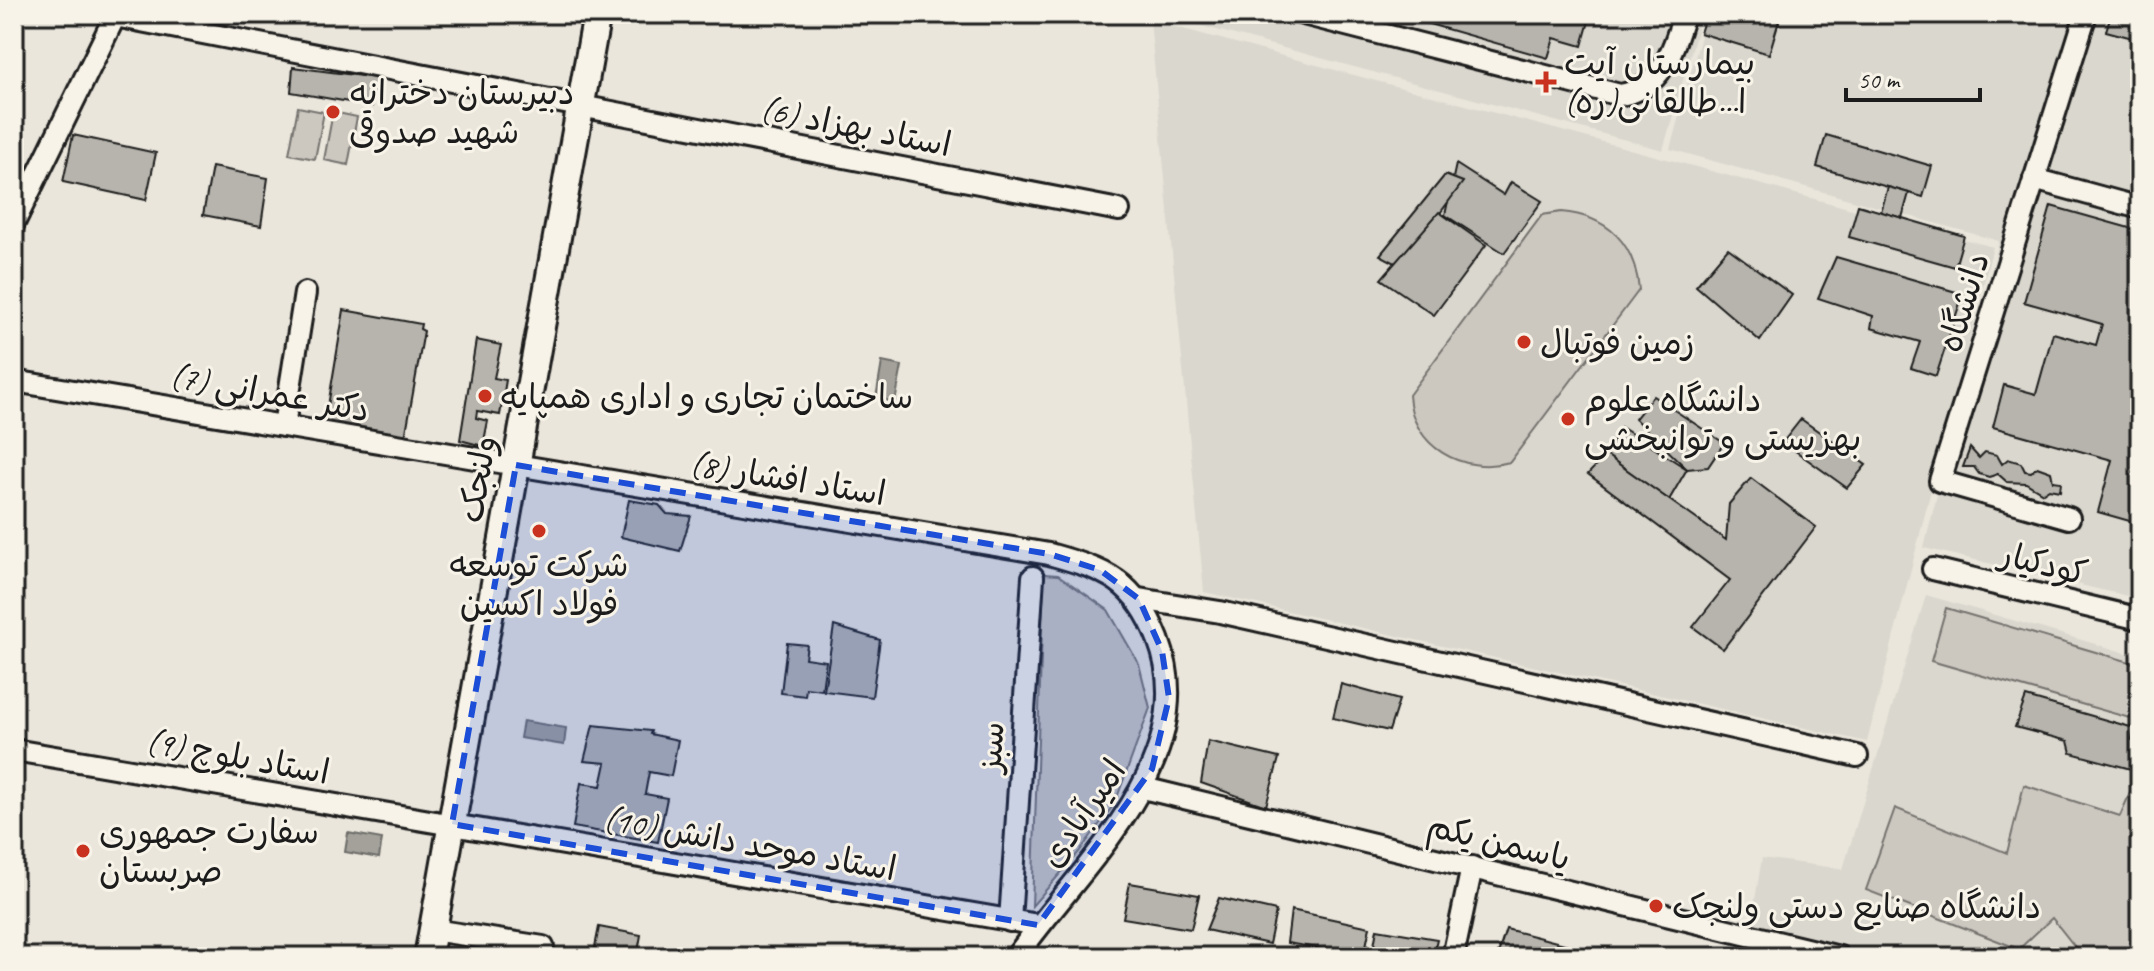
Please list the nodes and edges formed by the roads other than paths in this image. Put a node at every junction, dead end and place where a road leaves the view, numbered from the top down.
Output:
1 (597, 14) edge
2 (1303, 14) edge
3 (1684, 14) edge
4 (2086, 14) edge
5 (115, 15) edge
6 (581, 106) junction
7 (2034, 179) junction
8 (20, 196) edge
9 (2140, 208) edge
10 (1119, 210) dead end
11 (14, 223) edge
12 (305, 293) dead end
13 (14, 381) edge
14 (284, 426) junction
15 (516, 465) junction
16 (2069, 518) dead end
17 (1049, 554) joint
18 (1933, 569) dead end
19 (1033, 577) dead end
20 (1139, 599) junction
21 (2140, 619) edge
22 (14, 750) edge
23 (1857, 756) dead end
24 (1143, 788) junction
25 (452, 824) junction
26 (1472, 867) junction
27 (1010, 921) junction
28 (1038, 925) junction
29 (433, 930) junction
30 (543, 947) dead end
31 (428, 957) edge
32 (1016, 957) edge
33 (1032, 957) edge
34 (1453, 957) edge
35 (1839, 957) edge

1 - 6 main road, ولنجک
2 - 3 street
4 - 7 street, دانشگاه
5 - 6 street, استاد بهزاد (6)
5 - 8 street
6 - 10 street, استاد بهزاد (6)
6 - 15 main road, ولنجک
7 - 9 street
7 - 16 street, دانشگاه
8 - 11 street
12 - 14 street
13 - 14 street, دکتر عمرانی (7)
14 - 15 street, دکتر عمرانی (7)
15 - 17 street, استاد افشار (8)
15 - 25 main road, ولنجک
17 - 20 street, امیرآبادی
18 - 21 street, کودکیار
19 - 27 street, سبز
20 - 23 street
20 - 24 street, امیرآبادی
22 - 25 street, استاد بلوچ (9)
24 - 26 street, یاسمن یکم
24 - 28 street, امیرآبادی
25 - 27 street, استاد موحد دانش (10)
25 - 29 main road, ولنجک
26 - 34 street
26 - 35 street, یاسمن یکم
27 - 28 street, استاد موحد دانش (10)
28 - 32 street, امیرآبادی
28 - 33 street, امیرآبادی
29 - 30 street
29 - 31 main road, ولنجک

